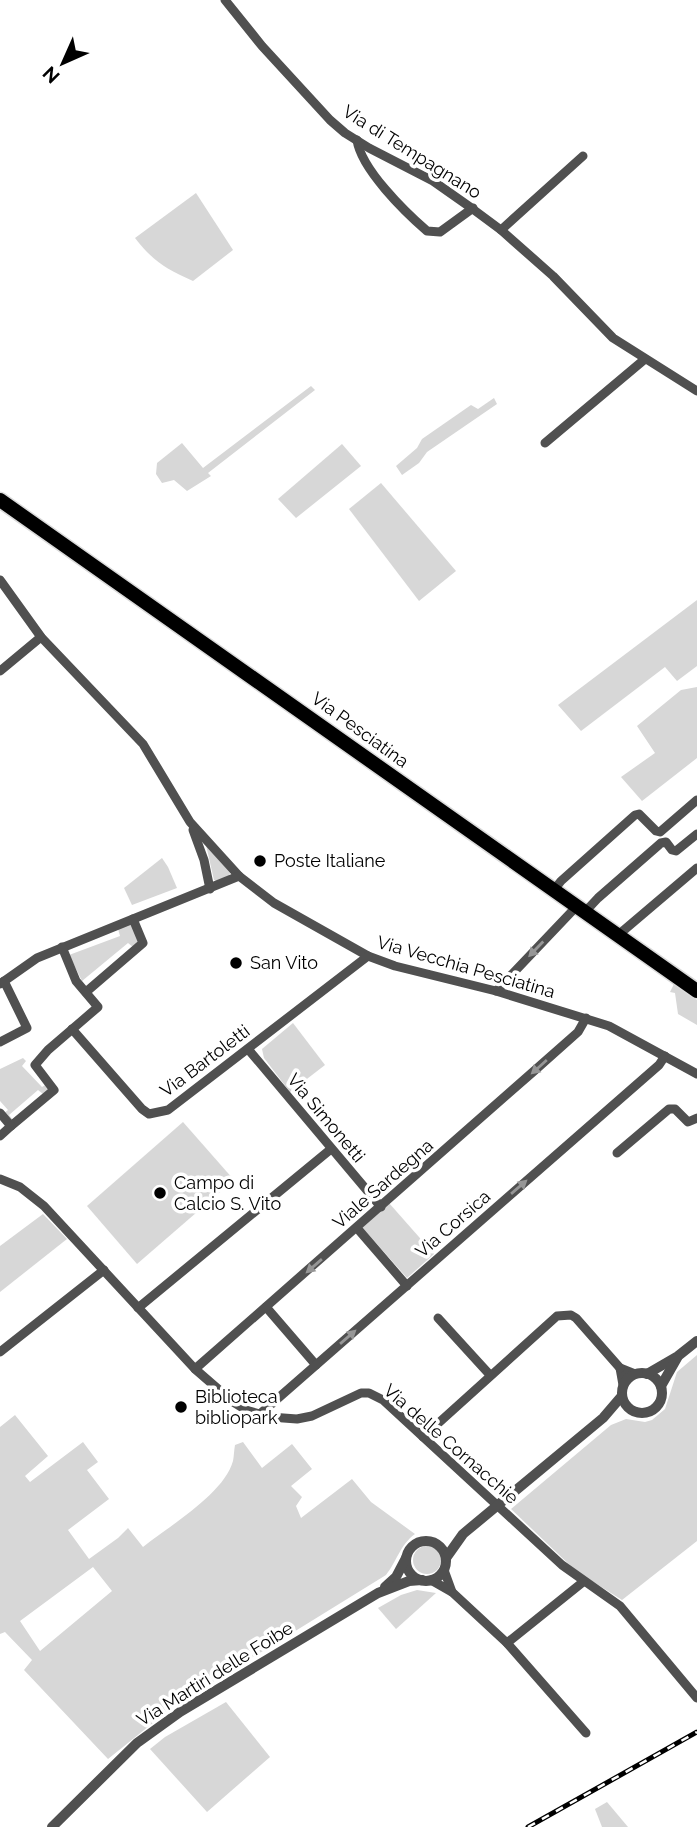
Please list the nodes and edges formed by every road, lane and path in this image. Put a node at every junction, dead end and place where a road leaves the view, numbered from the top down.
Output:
1 (229, 1) edge
2 (357, 140) junction
3 (583, 156) dead end
4 (473, 208) junction
5 (501, 230) junction
6 (645, 359) junction
7 (697, 391) edge
8 (545, 443) dead end
9 (0, 500) edge
10 (0, 580) edge
11 (41, 637) junction
12 (0, 671) edge
13 (697, 800) edge
14 (190, 822) junction
15 (697, 834) edge
16 (697, 868) edge
17 (239, 876) junction
18 (210, 889) junction
19 (553, 891) junction
20 (580, 910) junction
21 (133, 919) junction
22 (617, 936) junction
23 (62, 947) junction
24 (368, 956) junction
25 (2, 982) edge
26 (496, 991) junction
27 (697, 991) edge
28 (86, 992) junction
29 (586, 1018) junction
30 (72, 1029) junction
31 (0, 1041) edge
32 (248, 1049) junction
33 (665, 1056) junction
34 (697, 1074) edge
35 (0, 1113) edge
36 (697, 1118) edge
37 (11, 1126) junction
38 (0, 1136) edge
39 (331, 1149) junction
40 (617, 1153) dead end
41 (0, 1179) edge
42 (381, 1208) junction
43 (357, 1228) junction
44 (104, 1270) junction
45 (407, 1286) junction
46 (266, 1307) junction
47 (138, 1308) junction
48 (438, 1318) dead end
49 (697, 1341) edge
50 (0, 1352) edge
51 (678, 1356) junction
52 (316, 1365) junction
53 (620, 1368) junction
54 (195, 1369) junction
55 (635, 1374) junction
56 (647, 1374) junction
57 (490, 1375) junction
58 (623, 1385) junction
59 (661, 1386) junction
60 (621, 1397) junction
61 (630, 1410) junction
62 (260, 1414) junction
63 (603, 1419) junction
64 (423, 1437) junction
65 (498, 1505) junction
66 (463, 1534) junction
67 (435, 1542) junction
68 (407, 1557) junction
69 (446, 1558) junction
70 (444, 1570) junction
71 (427, 1580) junction
72 (583, 1582) junction
73 (452, 1592) junction
74 (378, 1593) junction
75 (507, 1643) junction
76 (697, 1698) edge
77 (586, 1734) dead end
78 (52, 1827) edge

1 - 2 street, Via di Tempagnano
2 - 4 street, Via di Tempagnano
2 - 4 street
3 - 5 street
4 - 5 street, Via di Tempagnano
5 - 6 street, Via di Tempagnano
6 - 7 street, Via di Tempagnano
6 - 8 street
9 - 19 main road, Via Pesciatina
10 - 11 street, Via Vecchia Pesciatina
11 - 12 street
11 - 14 street, Via Vecchia Pesciatina
13 - 19 street
14 - 17 street, Via Vecchia Pesciatina
14 - 18 street
15 - 20 street
16 - 22 street
17 - 18 street
17 - 24 street, Via Vecchia Pesciatina
18 - 21 street
19 - 20 main road, Via Pesciatina
20 - 22 main road, Via Pesciatina
20 -> 26 street
21 - 23 street
21 - 28 street
22 - 27 main road, Via Pesciatina
23 - 25 street
23 - 28 street
24 - 26 street, Via Vecchia Pesciatina
24 - 32 street, Via Bartoletti
25 - 31 street
26 - 29 street, Via Vecchia Pesciatina
28 - 30 street
29 - 33 street, Via Vecchia Pesciatina
29 -> 42 street, Viale Sardegna
30 - 32 street, Via Bartoletti
30 - 37 street
32 - 39 street, Via Simonetti
33 - 34 street, Via Vecchia Pesciatina
45 -> 33 street, Via Corsica
35 - 37 street
36 - 40 street
37 - 38 street
39 - 42 street, Via Simonetti
39 - 47 street
41 - 44 street, Via delle Cornacchie
42 - 43 street, Viale Sardegna
43 - 45 street
43 -> 46 street, Viale Sardegna
44 - 47 street, Via delle Cornacchie
44 - 50 street
52 -> 45 street, Via Corsica
46 - 52 street
46 - 54 street, Viale Sardegna
47 - 54 street, Via delle Cornacchie
48 - 57 street
49 - 51 street
51 - 56 street
51 - 59 street
52 - 62 street, Via Corsica
53 - 55 street
53 - 57 street
53 - 58 street
54 - 62 street, Via delle Cornacchie
55 - 56 street
55 - 58 street
56 - 59 street
57 - 64 street
58 - 60 street
59 - 61 street
60 - 61 street
60 - 63 street
61 - 63 street
62 - 64 street, Via delle Cornacchie
63 - 65 street
64 - 65 street, Via delle Cornacchie
65 - 66 street
65 - 72 street, Via delle Cornacchie
66 - 67 street
66 - 69 street
67 - 68 street
67 - 69 street
68 - 71 street
68 - 74 street, Via Martiri delle Foibe
69 - 70 street
70 - 71 street
70 - 73 street
71 - 73 street
71 - 74 street, Via Martiri delle Foibe
72 - 75 street
72 - 76 street, Via delle Cornacchie
73 - 75 street
74 - 78 street, Via Martiri delle Foibe
75 - 77 street

